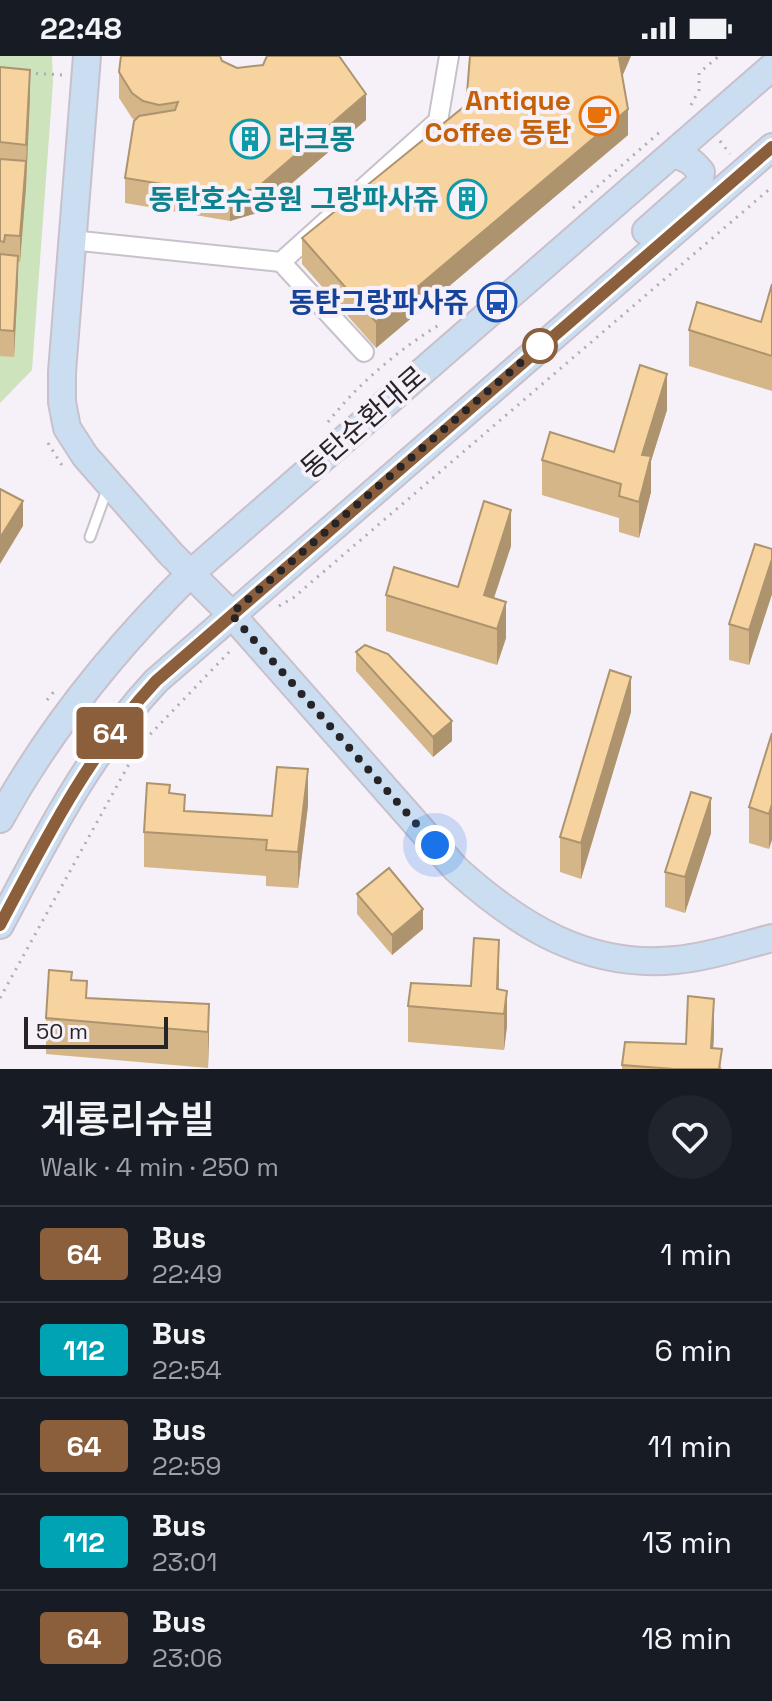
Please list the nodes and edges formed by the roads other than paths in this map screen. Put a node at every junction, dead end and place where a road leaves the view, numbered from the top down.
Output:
1 (87, 56) edge
2 (449, 56) edge
3 (760, 56) edge
4 (772, 68) edge
5 (772, 147) edge
6 (674, 155) junction
7 (71, 240) junction
8 (281, 262) junction
9 (624, 273) junction
10 (364, 352) dead end
11 (109, 484) junction
12 (90, 537) dead end
13 (191, 573) junction
14 (231, 614) junction
15 (0, 819) edge
16 (0, 925) edge
17 (772, 938) edge

1 - 7 main road
2 - 8 street
3 - 4 main road
4 - 6 main road, 동탄순환대로
5 - 9 main road, 동탄순환대로
6 - 9 main road
6 - 13 main road, 동탄순환대로
7 - 8 street
7 - 11 main road
8 - 10 street
9 - 14 main road, 동탄순환대로
11 - 12 lane
11 - 13 main road
13 - 14 main road
13 - 15 main road, 동탄순환대로
14 - 16 main road, 동탄순환대로
14 - 17 main road

